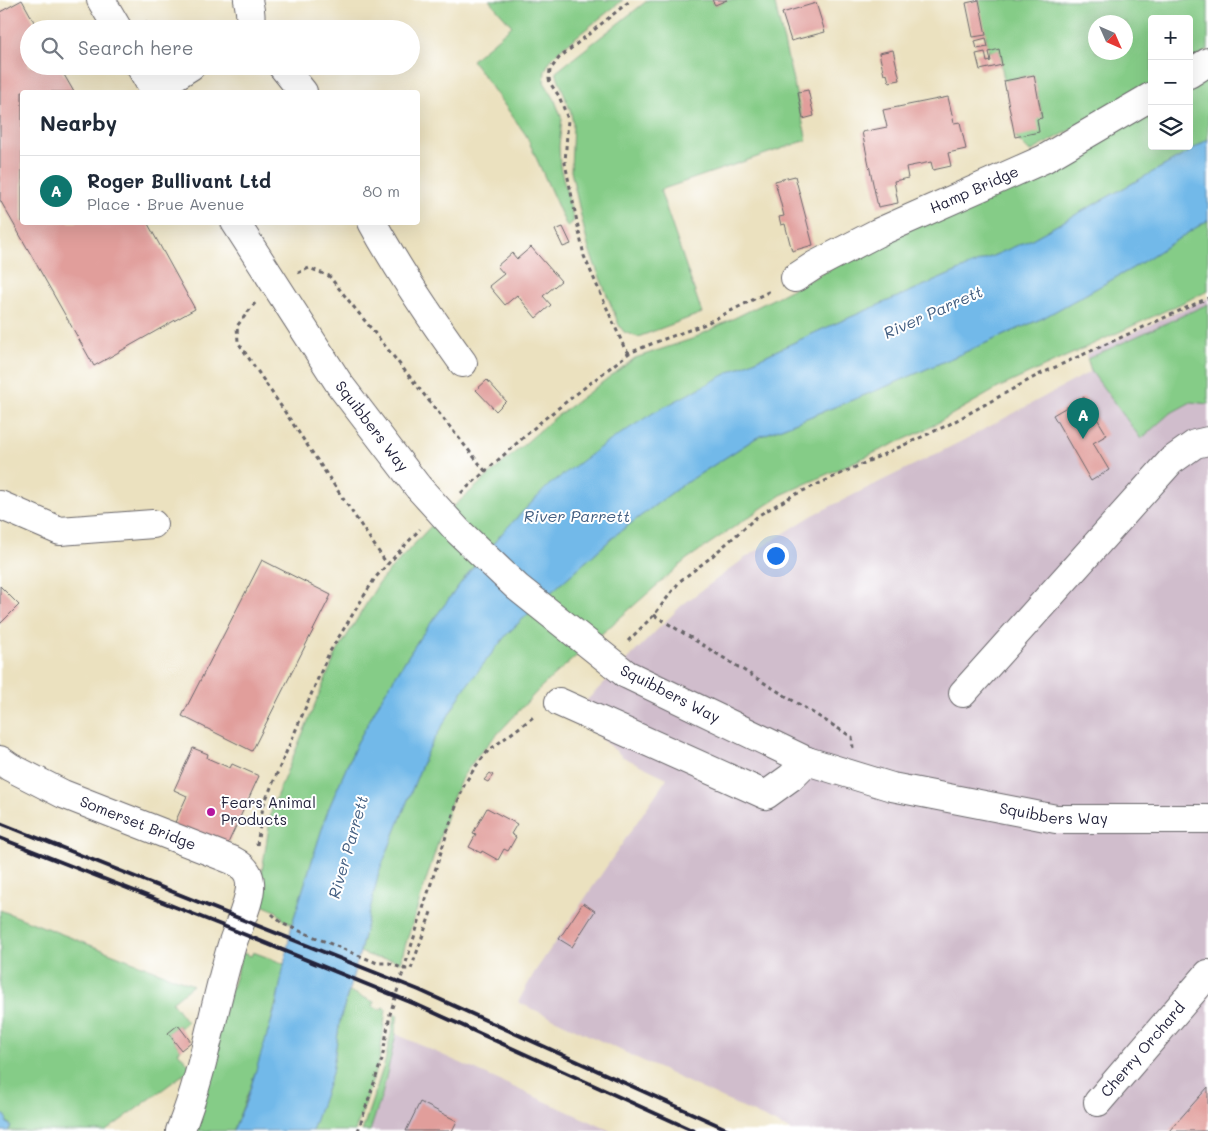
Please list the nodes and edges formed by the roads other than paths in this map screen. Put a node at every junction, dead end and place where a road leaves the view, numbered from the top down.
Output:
1 (101, 0) edge
2 (113, 20) edge
3 (1208, 62) edge
4 (1193, 71) edge
5 (145, 75) edge
6 (178, 75) edge
7 (289, 75) edge
8 (153, 90) edge
9 (156, 90) edge
10 (301, 90) edge
11 (1148, 98) edge
12 (237, 225) edge
13 (374, 225) edge
14 (795, 278) dead end
15 (463, 363) dead end
16 (1208, 442) edge
17 (0, 505) edge
18 (153, 524) dead end
19 (963, 693) dead end
20 (560, 702) road end
21 (0, 760) edge
22 (807, 761) junction
23 (1208, 819) edge
24 (1208, 974) edge
25 (1098, 1102) dead end
26 (180, 1131) edge

1 - 2 street
3 - 4 street
5 - 8 street
6 - 9 street
7 - 10 street
11 - 14 street, Hamp Bridge
12 - 22 street, Squibbers Way, bridge
13 - 15 street
16 - 19 street
17 - 18 street
20 - 22 street
21 - 26 street, Somerset Bridge
22 - 23 street, Squibbers Way
24 - 25 street, Cherry Orchard

